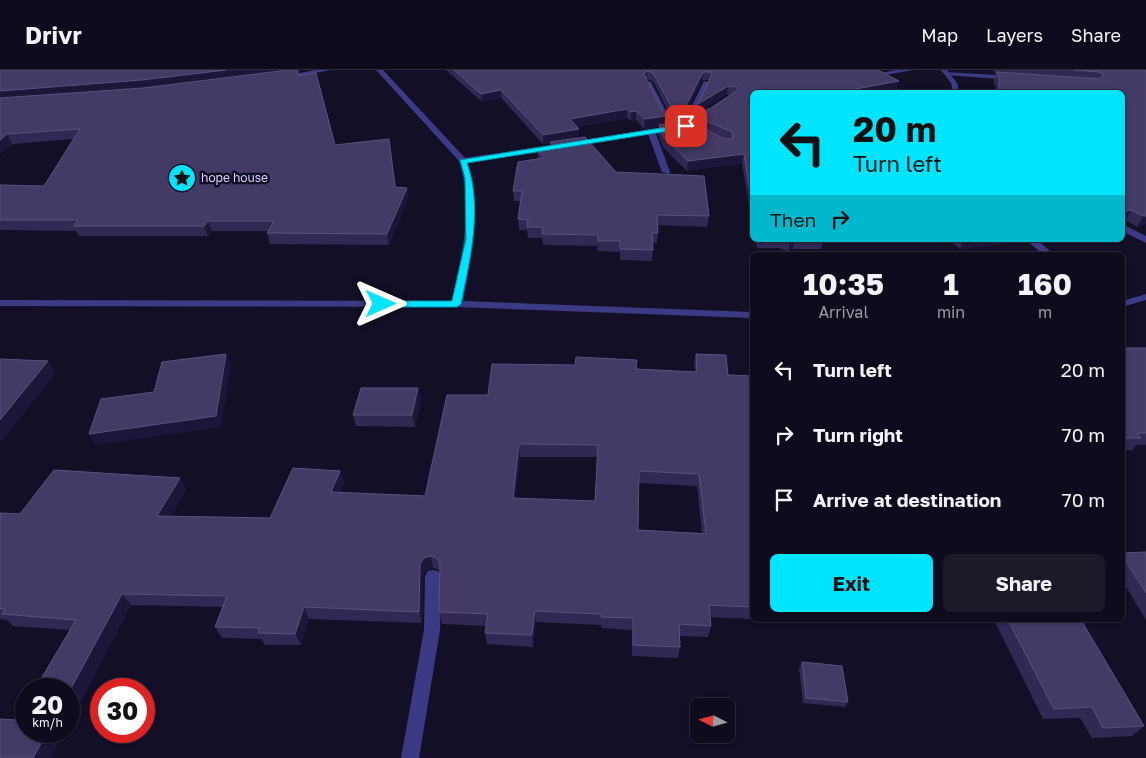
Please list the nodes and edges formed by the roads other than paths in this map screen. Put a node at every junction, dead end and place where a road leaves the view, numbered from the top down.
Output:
1 (328, 70) edge
2 (379, 70) edge
3 (910, 70) edge
4 (945, 71) edge
5 (880, 74) edge
6 (272, 78) edge
7 (1026, 79) edge
8 (648, 82) edge
9 (706, 82) edge
10 (956, 90) edge
11 (718, 106) edge
12 (686, 126) junction
13 (671, 128) junction
14 (694, 130) edge
15 (651, 131) junction
16 (463, 162) junction
17 (666, 172) edge
18 (1125, 229) edge
19 (1146, 240) edge
20 (1034, 242) edge
21 (1046, 252) edge
22 (1146, 297) edge
23 (0, 303) edge
24 (1125, 303) edge
25 (457, 304) junction
26 (750, 315) edge
27 (433, 576) dead end
28 (410, 758) edge

1 - 6 street
2 - 16 street
3 - 5 street
4 - 7 street
4 - 10 street
8 - 13 street
9 - 12 street
11 - 12 street
12 - 13 street
12 - 14 street
13 - 15 street
15 - 16 street
15 - 17 street
16 - 25 street
18 - 19 street
20 - 21 street
22 - 24 street
23 - 25 street
25 - 26 street
27 - 28 street

